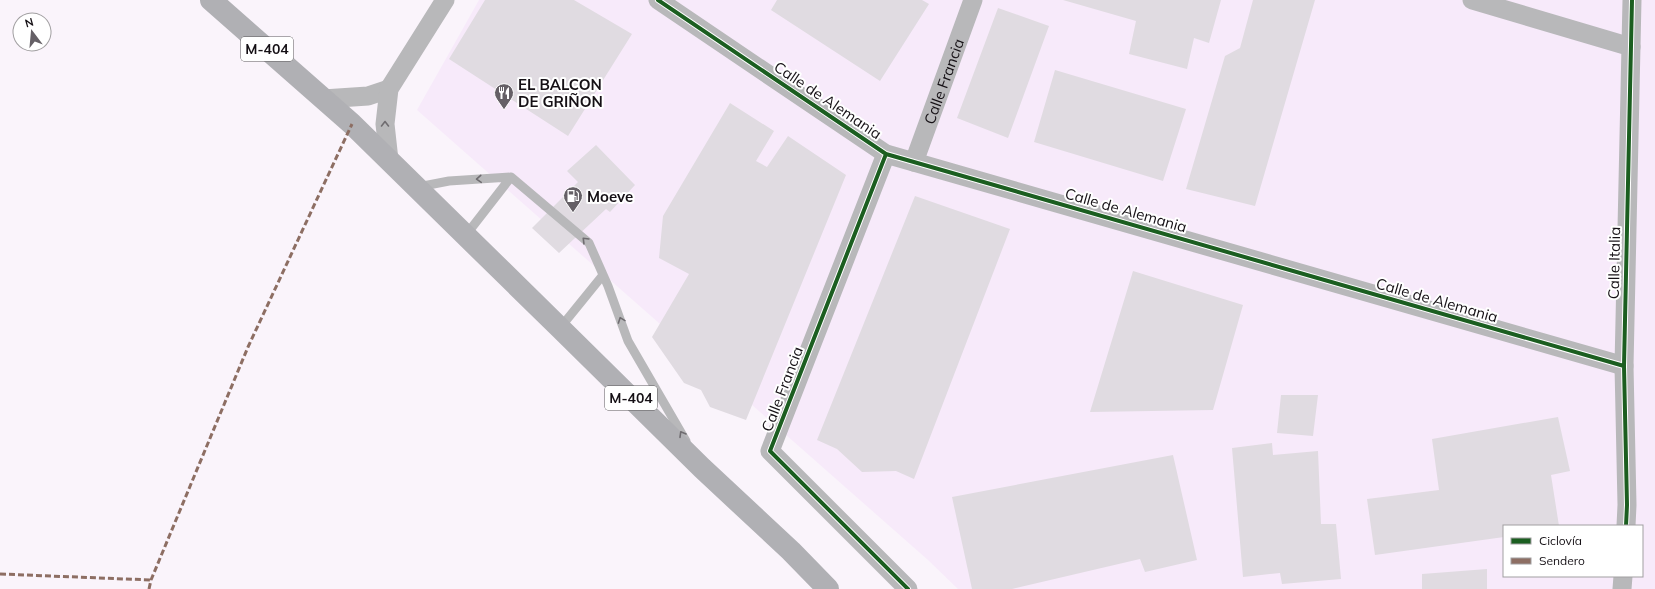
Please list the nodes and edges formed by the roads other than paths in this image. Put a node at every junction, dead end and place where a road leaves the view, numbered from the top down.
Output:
1 (211, 0) edge
2 (445, 0) edge
3 (658, 0) edge
4 (973, 0) edge
5 (1472, 0) edge
6 (1632, 0) edge
7 (1631, 46) junction
8 (389, 89) junction
9 (323, 99) junction
10 (886, 154) junction
11 (388, 160) junction
12 (914, 162) junction
13 (510, 177) junction
14 (416, 187) junction
15 (466, 235) junction
16 (603, 275) junction
17 (560, 328) junction
18 (1624, 366) junction
19 (702, 468) junction
20 (1626, 525) edge
21 (1623, 577) edge
22 (828, 589) edge
23 (908, 589) edge
24 (1622, 589) edge

1 - 9 main road, M-404
2 - 8 street
3 - 10 street, Calle de Alemania
4 - 12 street, Calle Francia
5 - 7 street
6 - 7 street, Calle Italia
7 - 18 street, Calle Italia
8 - 9 street
11 -> 8 street
9 - 11 main road, M-404
10 - 12 street, Calle de Alemania
10 - 23 street, Calle Francia
11 - 14 main road, M-404
12 - 18 street, Calle de Alemania
13 -> 14 lane
13 - 15 lane
16 -> 13 lane
14 - 15 main road, M-404
15 - 17 main road, M-404
16 - 17 lane
19 -> 16 lane
17 - 19 main road, M-404
18 - 20 street, Calle Italia
19 - 22 main road, M-404
21 - 24 street

